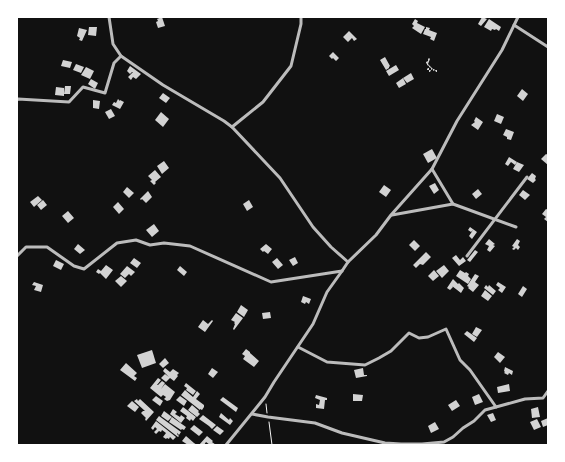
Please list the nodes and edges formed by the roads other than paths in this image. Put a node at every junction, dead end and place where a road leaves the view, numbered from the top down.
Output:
1 (110, 17) edge
2 (301, 17) edge
3 (518, 17) edge
4 (514, 25) junction
5 (548, 47) edge
6 (121, 56) junction
7 (17, 100) edge
8 (232, 127) junction
9 (432, 169) junction
10 (527, 177) dead end
11 (453, 204) junction
12 (391, 215) junction
13 (494, 219) junction
14 (516, 227) dead end
15 (17, 256) edge
16 (467, 256) dead end
17 (348, 262) junction
18 (342, 272) junction
19 (298, 347) junction
20 (548, 391) edge
21 (496, 406) junction
22 (252, 414) junction
23 (226, 445) edge

1 - 6 street
2 - 8 street
3 - 4 street
4 - 5 street
4 - 9 street
6 - 7 street
6 - 8 street
8 - 17 street
9 - 11 street
9 - 12 street
10 - 13 street
11 - 12 street
11 - 13 street
12 - 17 street
13 - 14 street
13 - 16 street
15 - 18 street
17 - 18 street
18 - 19 street
19 - 21 street
19 - 22 street
20 - 21 street
21 - 22 street
22 - 23 street

